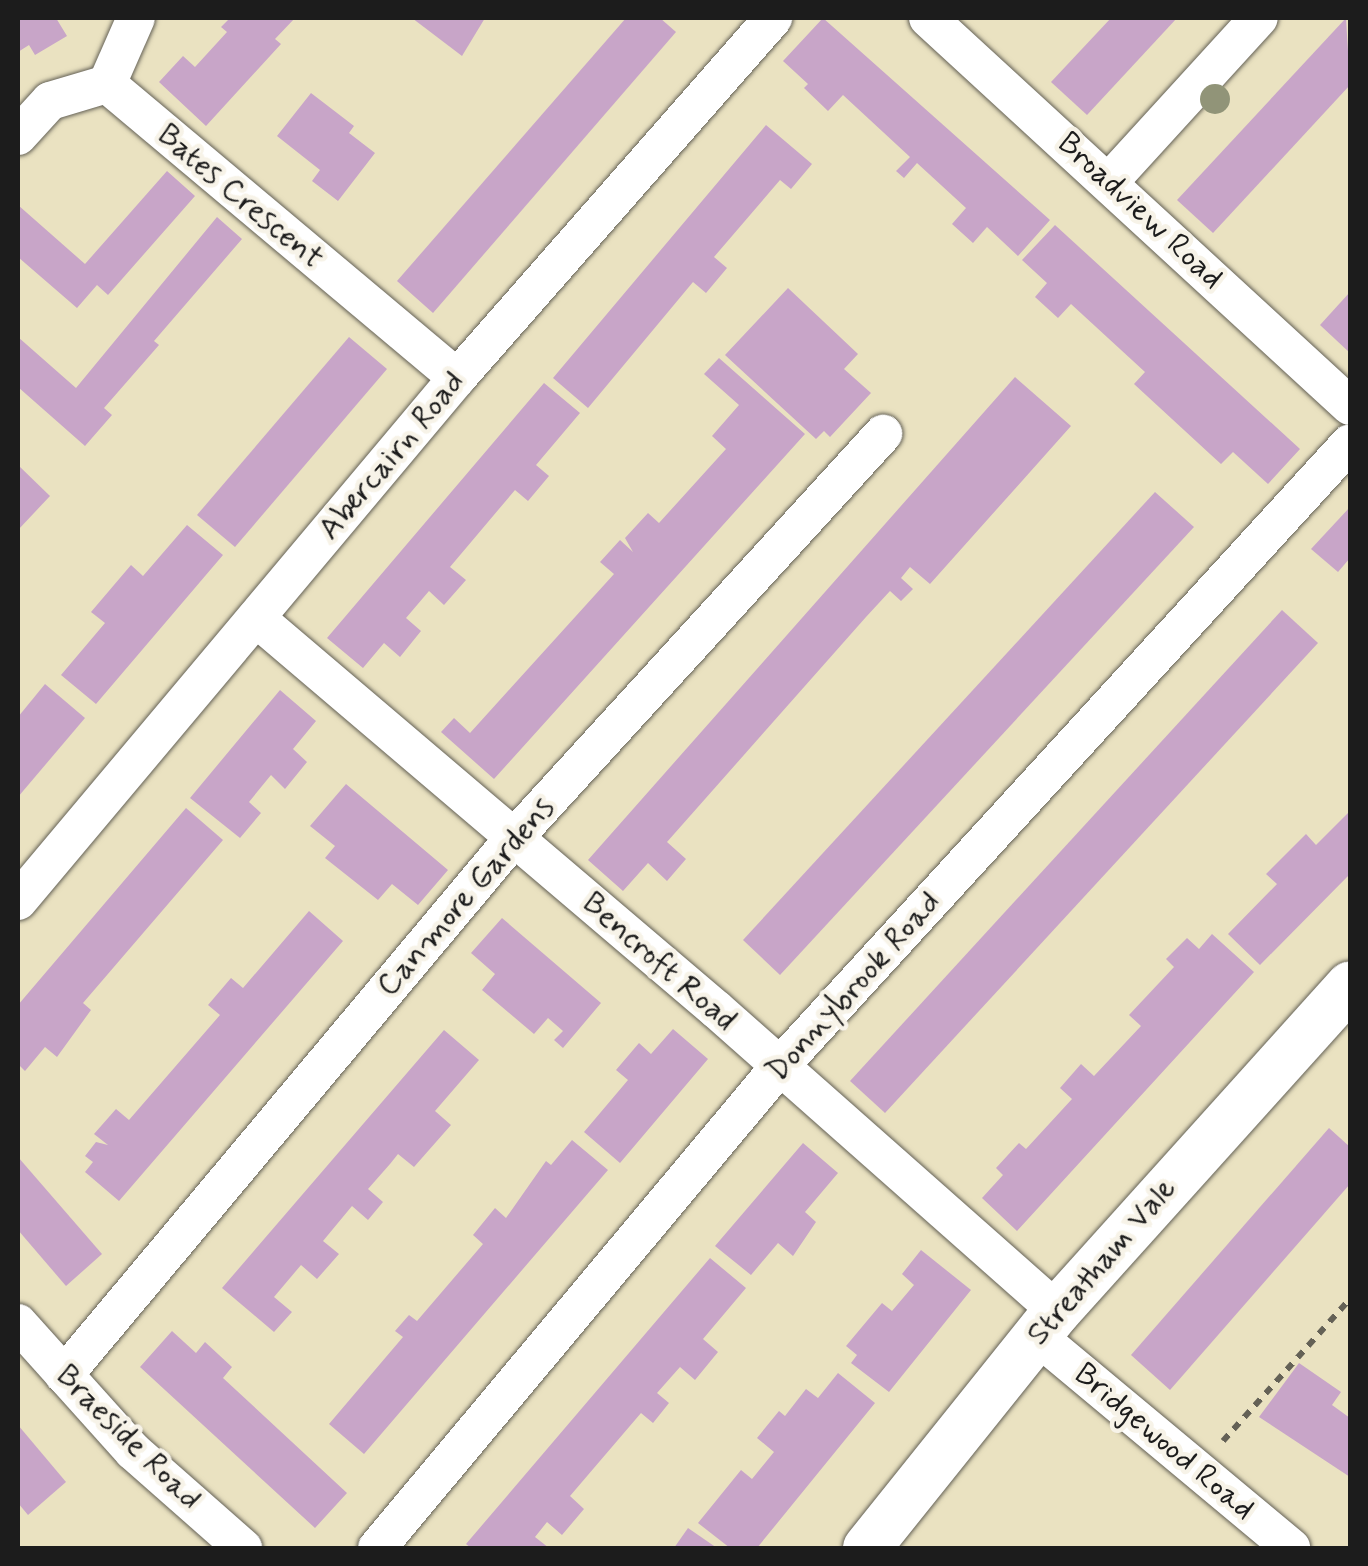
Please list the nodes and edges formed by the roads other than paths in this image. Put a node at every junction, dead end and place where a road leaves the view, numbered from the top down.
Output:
1 (136, 18) edge
2 (773, 18) edge
3 (928, 18) edge
4 (1259, 18) edge
5 (107, 84) junction
6 (18, 136) edge
7 (1109, 182) junction
8 (457, 378) junction
9 (1350, 406) edge
10 (883, 434) dead end
11 (1350, 442) edge
12 (256, 618) junction
13 (512, 839) junction
14 (18, 901) edge
15 (1350, 986) edge
16 (780, 1066) junction
17 (18, 1323) edge
18 (1047, 1324) junction
19 (64, 1374) junction
20 (242, 1548) edge
21 (376, 1548) edge
22 (867, 1548) edge
23 (1291, 1548) edge

1 - 5 street
2 - 8 street, Abercairn Road
3 - 7 street, Broadview Road
4 - 7 street
5 - 6 street
5 - 8 street, Bates Crescent
7 - 9 street, Broadview Road
8 - 12 street, Abercairn Road
10 - 13 street, Canmore Gardens
11 - 16 street, Donnybrook Road
12 - 13 street, Bencroft Road
12 - 14 street, Abercairn Road
13 - 16 street, Bencroft Road
13 - 19 street, Canmore Gardens
15 - 18 main road, Streatham Vale
16 - 18 street, Bencroft Road
16 - 21 street, Donnybrook Road
17 - 19 street, Braeside Road
18 - 22 main road, Streatham Vale
18 - 23 street, Bridgewood Road
19 - 20 street, Braeside Road

